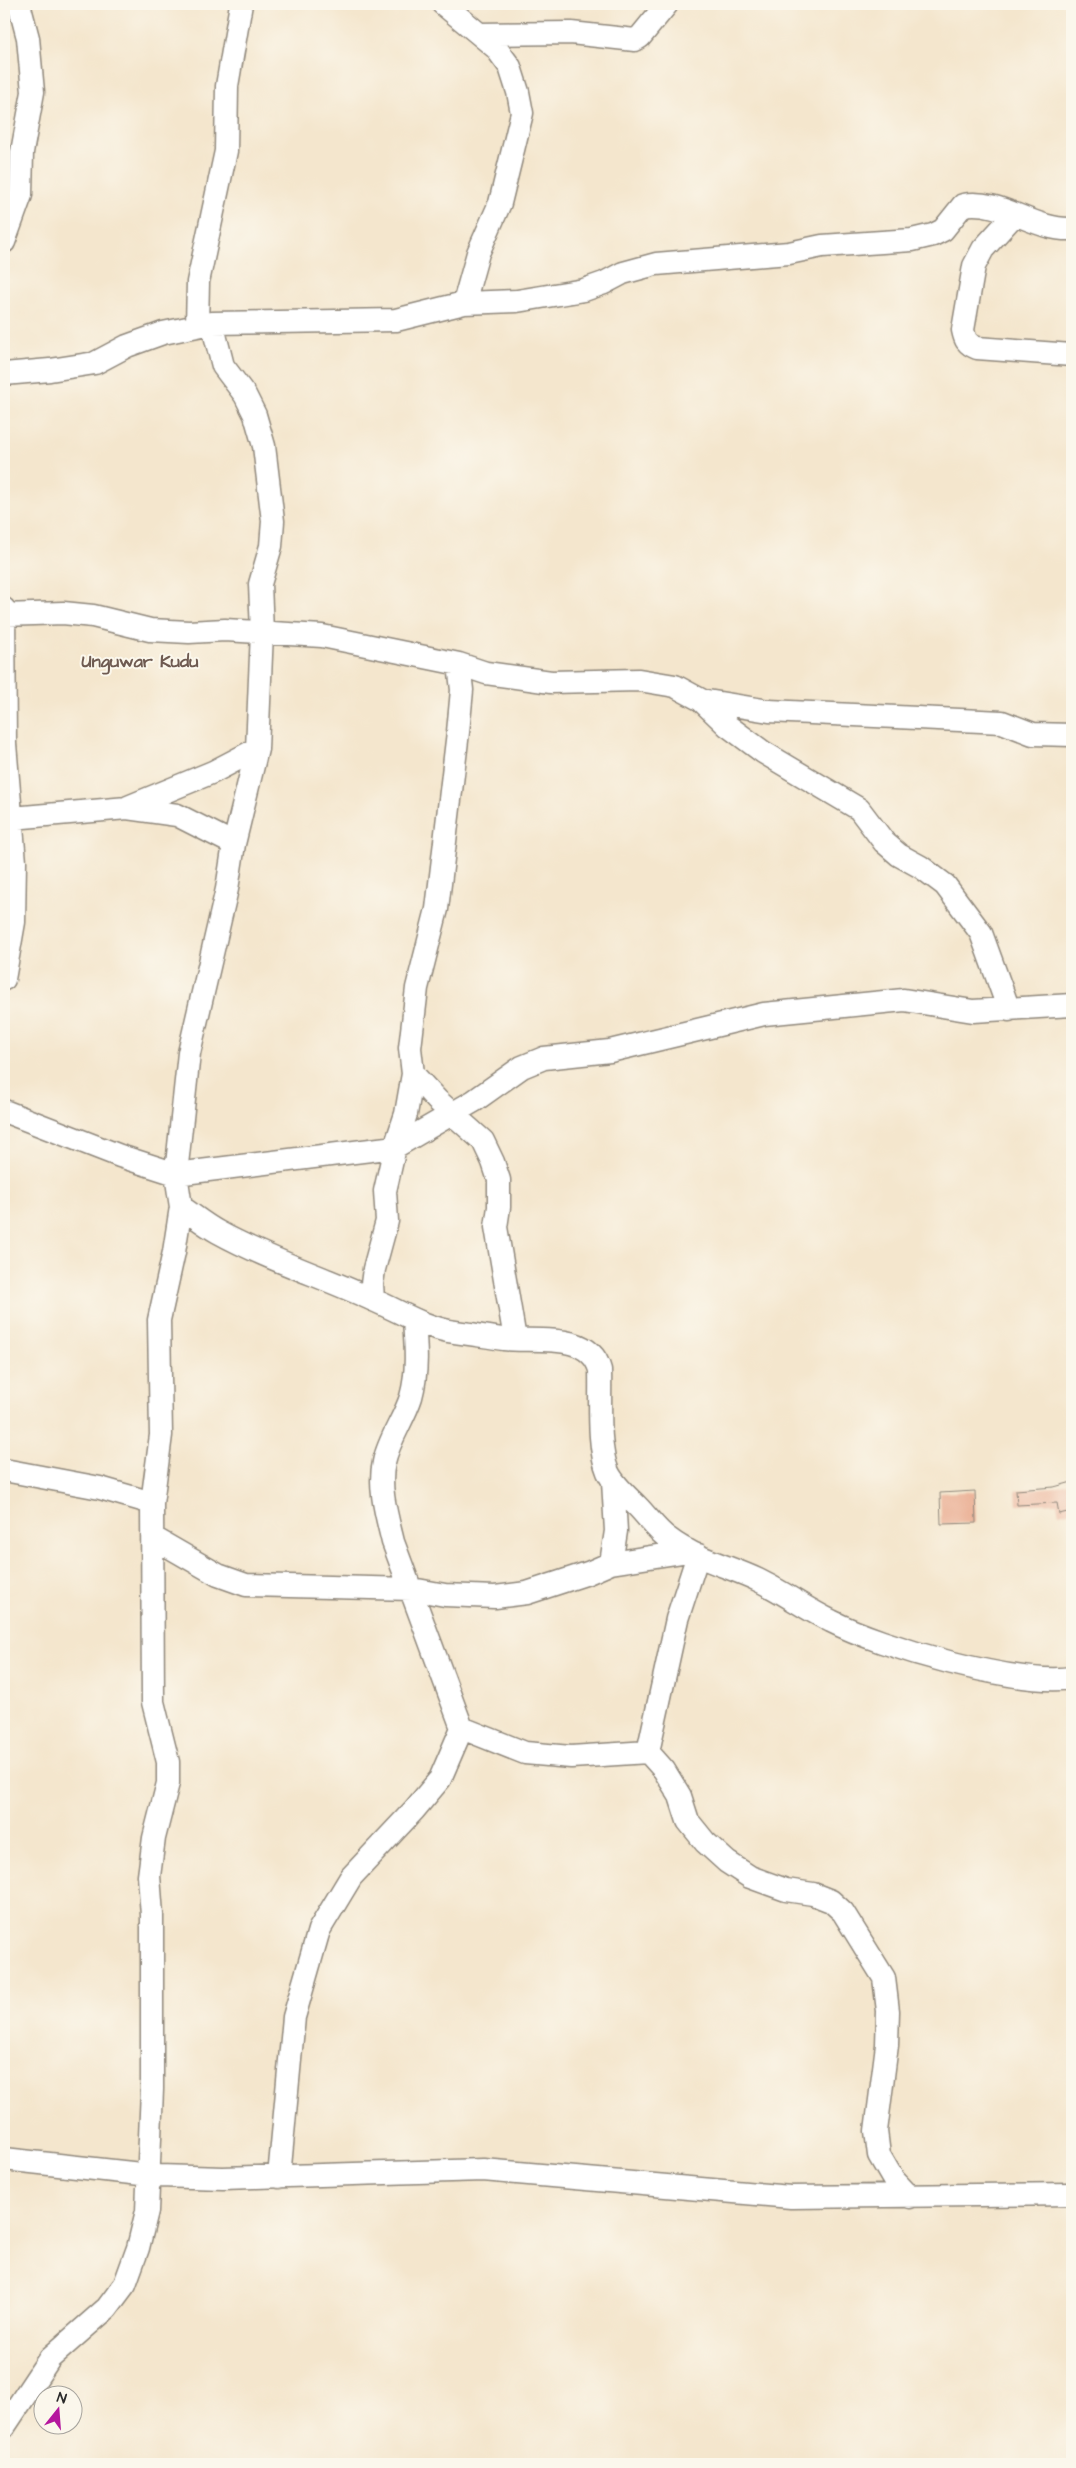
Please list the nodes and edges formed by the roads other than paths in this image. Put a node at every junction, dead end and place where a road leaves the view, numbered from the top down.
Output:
1 (19, 4) edge
2 (241, 4) edge
3 (443, 4) edge
4 (666, 4) edge
5 (480, 34) junction
6 (12, 192) edge
7 (1014, 215) junction
8 (1072, 229) edge
9 (4, 242) edge
10 (464, 303) junction
11 (204, 324) junction
12 (1072, 355) edge
13 (4, 374) edge
14 (4, 609) edge
15 (4, 615) edge
16 (262, 632) junction
17 (459, 664) junction
18 (702, 700) junction
19 (1072, 735) edge
20 (257, 749) junction
21 (127, 808) junction
22 (12, 818) junction
23 (234, 844) junction
24 (4, 979) edge
25 (1072, 1005) edge
26 (1009, 1010) junction
27 (413, 1074) junction
28 (4, 1111) edge
29 (453, 1112) junction
30 (394, 1147) junction
31 (176, 1174) junction
32 (181, 1207) junction
33 (374, 1300) junction
34 (414, 1321) junction
35 (516, 1339) junction
36 (4, 1470) edge
37 (613, 1481) junction
38 (152, 1503) junction
39 (154, 1538) junction
40 (694, 1553) junction
41 (611, 1563) junction
42 (412, 1589) junction
43 (1072, 1678) edge
44 (462, 1728) junction
45 (648, 1752) junction
46 (4, 2159) edge
47 (150, 2175) junction
48 (279, 2177) junction
49 (1072, 2194) edge
50 (910, 2197) junction
51 (4, 2427) edge

1 - 6 street
2 - 11 street
3 - 5 street
4 - 5 street
5 - 10 street
6 - 9 street
7 - 8 street
7 - 10 street
7 - 12 street
10 - 11 street
11 - 13 street
11 - 16 street
14 - 15 street
15 - 16 street
15 - 22 street
16 - 17 street
16 - 20 street
17 - 18 street
17 - 27 street
18 - 19 street
18 - 26 street
20 - 21 street
20 - 23 street
21 - 22 street
21 - 23 street
22 - 24 street
23 - 31 street
25 - 26 street
26 - 29 street
27 - 29 street
27 - 30 street
28 - 31 street
29 - 30 street
29 - 35 street
30 - 31 street
30 - 33 street
31 - 32 street
32 - 33 street
32 - 38 street
33 - 34 street
34 - 35 street
34 - 42 street
35 - 37 street
36 - 38 street
37 - 40 street
37 - 41 street
38 - 39 street
39 - 42 street
39 - 47 street
40 - 41 street
40 - 43 street
40 - 45 street
41 - 42 street
42 - 44 street
44 - 45 street
44 - 48 street
45 - 50 street
46 - 47 street
47 - 48 street
47 - 51 street
48 - 50 street
49 - 50 street

